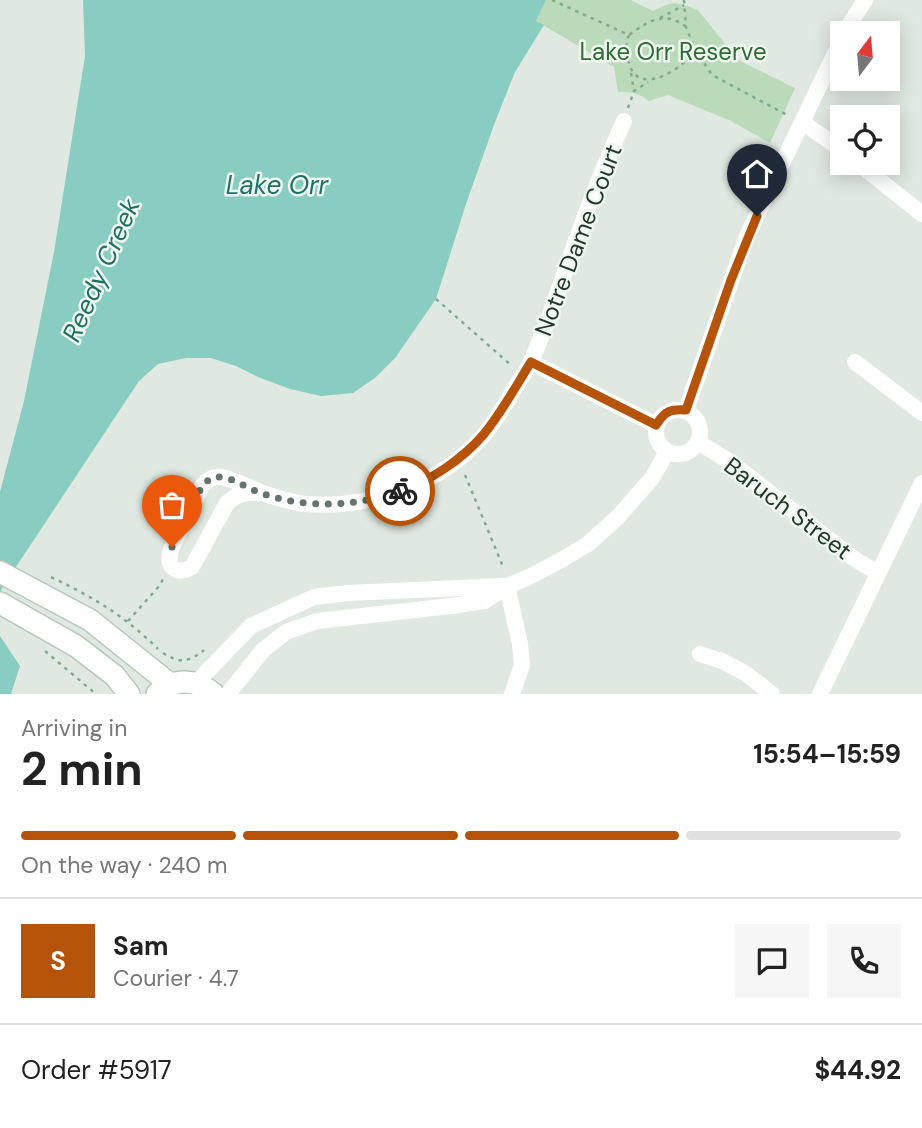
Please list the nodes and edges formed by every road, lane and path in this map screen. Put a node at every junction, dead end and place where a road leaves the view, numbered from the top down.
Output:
1 (552, 0) edge
2 (865, 0) edge
3 (684, 2) edge
4 (657, 20) junction
5 (852, 21) edge
6 (686, 27) junction
7 (629, 35) junction
8 (695, 49) junction
9 (830, 64) edge
10 (630, 69) junction
11 (653, 79) junction
12 (634, 91) junction
13 (624, 121) joint
14 (802, 122) junction
15 (830, 141) edge
16 (873, 175) edge
17 (922, 214) edge
18 (436, 299) dead end
19 (855, 362) dead end
20 (527, 367) junction
21 (686, 410) junction
22 (922, 413) edge
23 (656, 425) junction
24 (698, 442) junction
25 (667, 452) junction
26 (457, 460) junction
27 (922, 483) edge
28 (256, 491) junction
29 (172, 567) junction
30 (0, 572) edge
31 (878, 573) junction
32 (507, 586) junction
33 (4, 605) edge
34 (128, 621) dead end
35 (148, 639) dead end
36 (38, 645) dead end
37 (205, 649) dead end
38 (700, 654) dead end
39 (205, 688) edge
40 (164, 689) edge
41 (96, 694) edge
42 (128, 694) edge
43 (228, 694) edge
44 (512, 694) edge
45 (772, 694) edge
46 (820, 694) edge

1 - 7 path
2 - 5 street
3 - 4 path
3 - 6 path
4 - 6 path
4 - 7 path
6 - 8 path
7 - 10 path
8 - 11 path
8 - 14 path
9 - 14 street
10 - 11 path
10 - 12 path
11 - 12 path
12 - 13 path
13 - 20 street, Notre Dame Court
14 - 15 street
14 - 21 street
16 - 17 street
18 - 20 path
19 - 22 street
20 - 23 street
20 - 26 street, Notre Dame Court
21 - 23 street
21 - 24 street
23 - 25 street
24 - 25 street
24 - 31 street, Baruch Street
25 - 32 street
26 - 28 street, Notre Dame Court
26 - 32 path
27 - 31 street
28 - 29 street, Notre Dame Court
28 - 29 street, Notre Dame Court
29 - 34 path
30 - 40 main road
31 - 46 street
32 - 39 street
32 - 43 street
32 - 44 street
33 - 42 main road
35 - 37 path
36 - 41 path
38 - 45 street
39 - 40 main road

